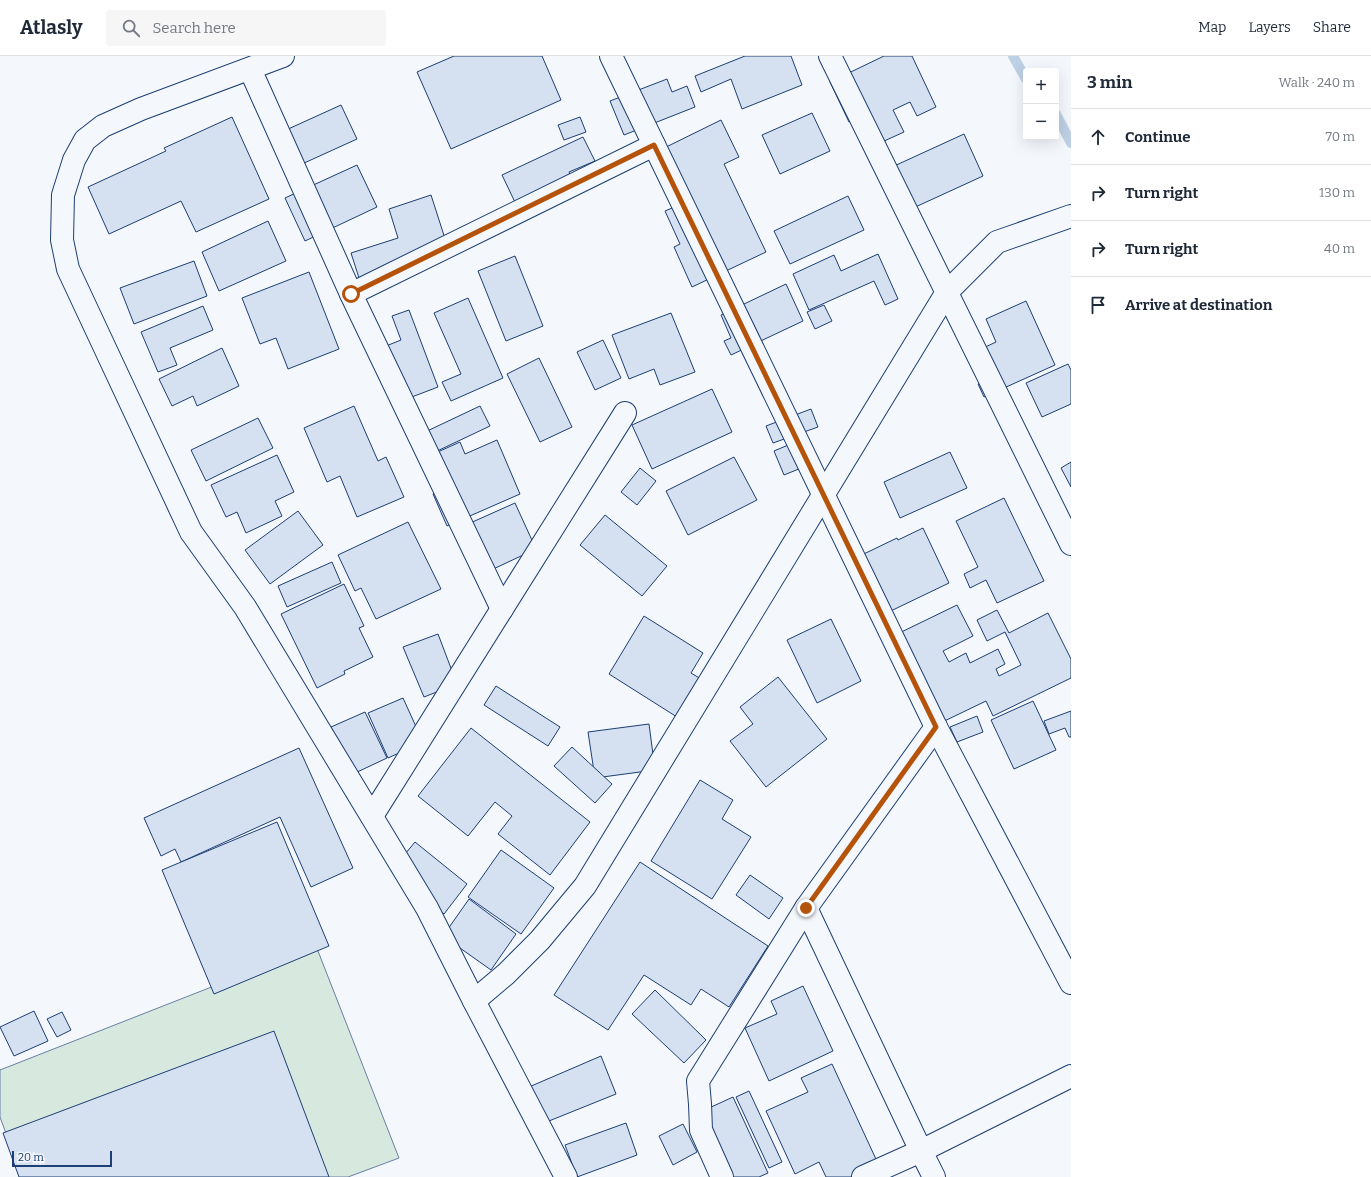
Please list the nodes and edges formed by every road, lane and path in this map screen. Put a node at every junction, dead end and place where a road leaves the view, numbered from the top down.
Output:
1 (283, 56) edge
2 (611, 56) edge
3 (830, 56) edge
4 (250, 69) junction
5 (654, 145) junction
6 (1071, 216) edge
7 (947, 292) junction
8 (351, 294) junction
9 (625, 413) dead end
10 (823, 495) junction
11 (1071, 544) edge
12 (502, 609) junction
13 (936, 727) junction
14 (372, 816) junction
15 (806, 908) junction
16 (1071, 983) edge
17 (474, 1001) junction
18 (1071, 1076) edge
19 (921, 1151) junction
20 (566, 1177) edge
21 (722, 1177) edge
22 (863, 1177) edge
23 (934, 1177) edge

1 - 4 street
2 - 5 street
3 - 7 street
4 - 8 street
4 - 14 street
5 - 8 street
5 - 10 street
6 - 7 street
7 - 10 street
7 - 11 street
8 - 12 street
9 - 12 street
10 - 13 street
10 - 17 street
12 - 14 street
13 - 15 street
13 - 16 street
14 - 17 street
15 - 19 street
15 - 21 street
17 - 20 street
18 - 19 street
19 - 22 street
19 - 23 street

